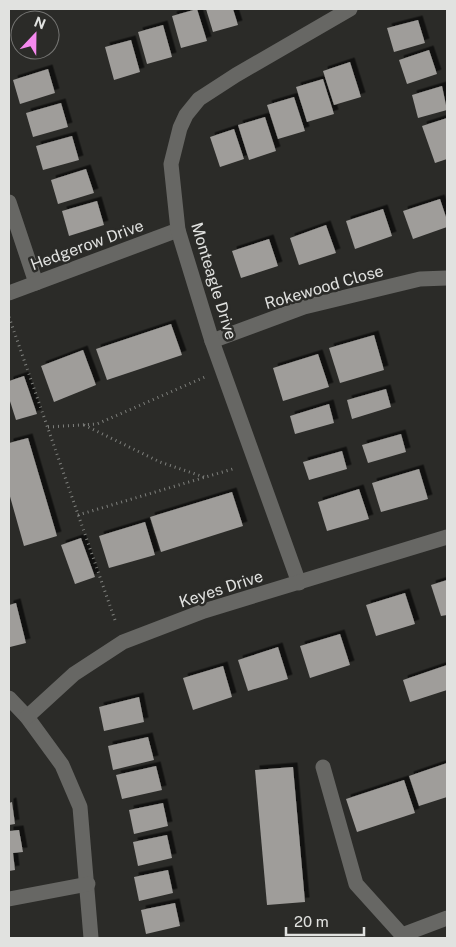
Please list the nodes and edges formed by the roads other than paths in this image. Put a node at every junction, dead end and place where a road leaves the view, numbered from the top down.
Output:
1 (350, 9) edge
2 (9, 202) edge
3 (178, 230) junction
4 (447, 278) edge
5 (36, 283) junction
6 (9, 293) edge
7 (212, 341) junction
8 (447, 536) edge
9 (299, 583) junction
10 (9, 698) edge
11 (26, 717) junction
12 (323, 767) dead end
13 (88, 884) junction
14 (9, 899) edge
15 (447, 918) edge
16 (402, 937) edge
17 (91, 938) edge

1 - 3 street, Monteagle Drive
2 - 5 street
3 - 5 street, Hedgerow Drive
3 - 7 street, Monteagle Drive
4 - 7 street, Rokewood Close
5 - 6 street, Hedgerow Drive
7 - 9 street, Monteagle Drive
8 - 9 street, Keyes Drive
9 - 11 street, Keyes Drive
10 - 11 street
11 - 13 street
12 - 16 street
13 - 14 street
13 - 17 street
15 - 16 street

